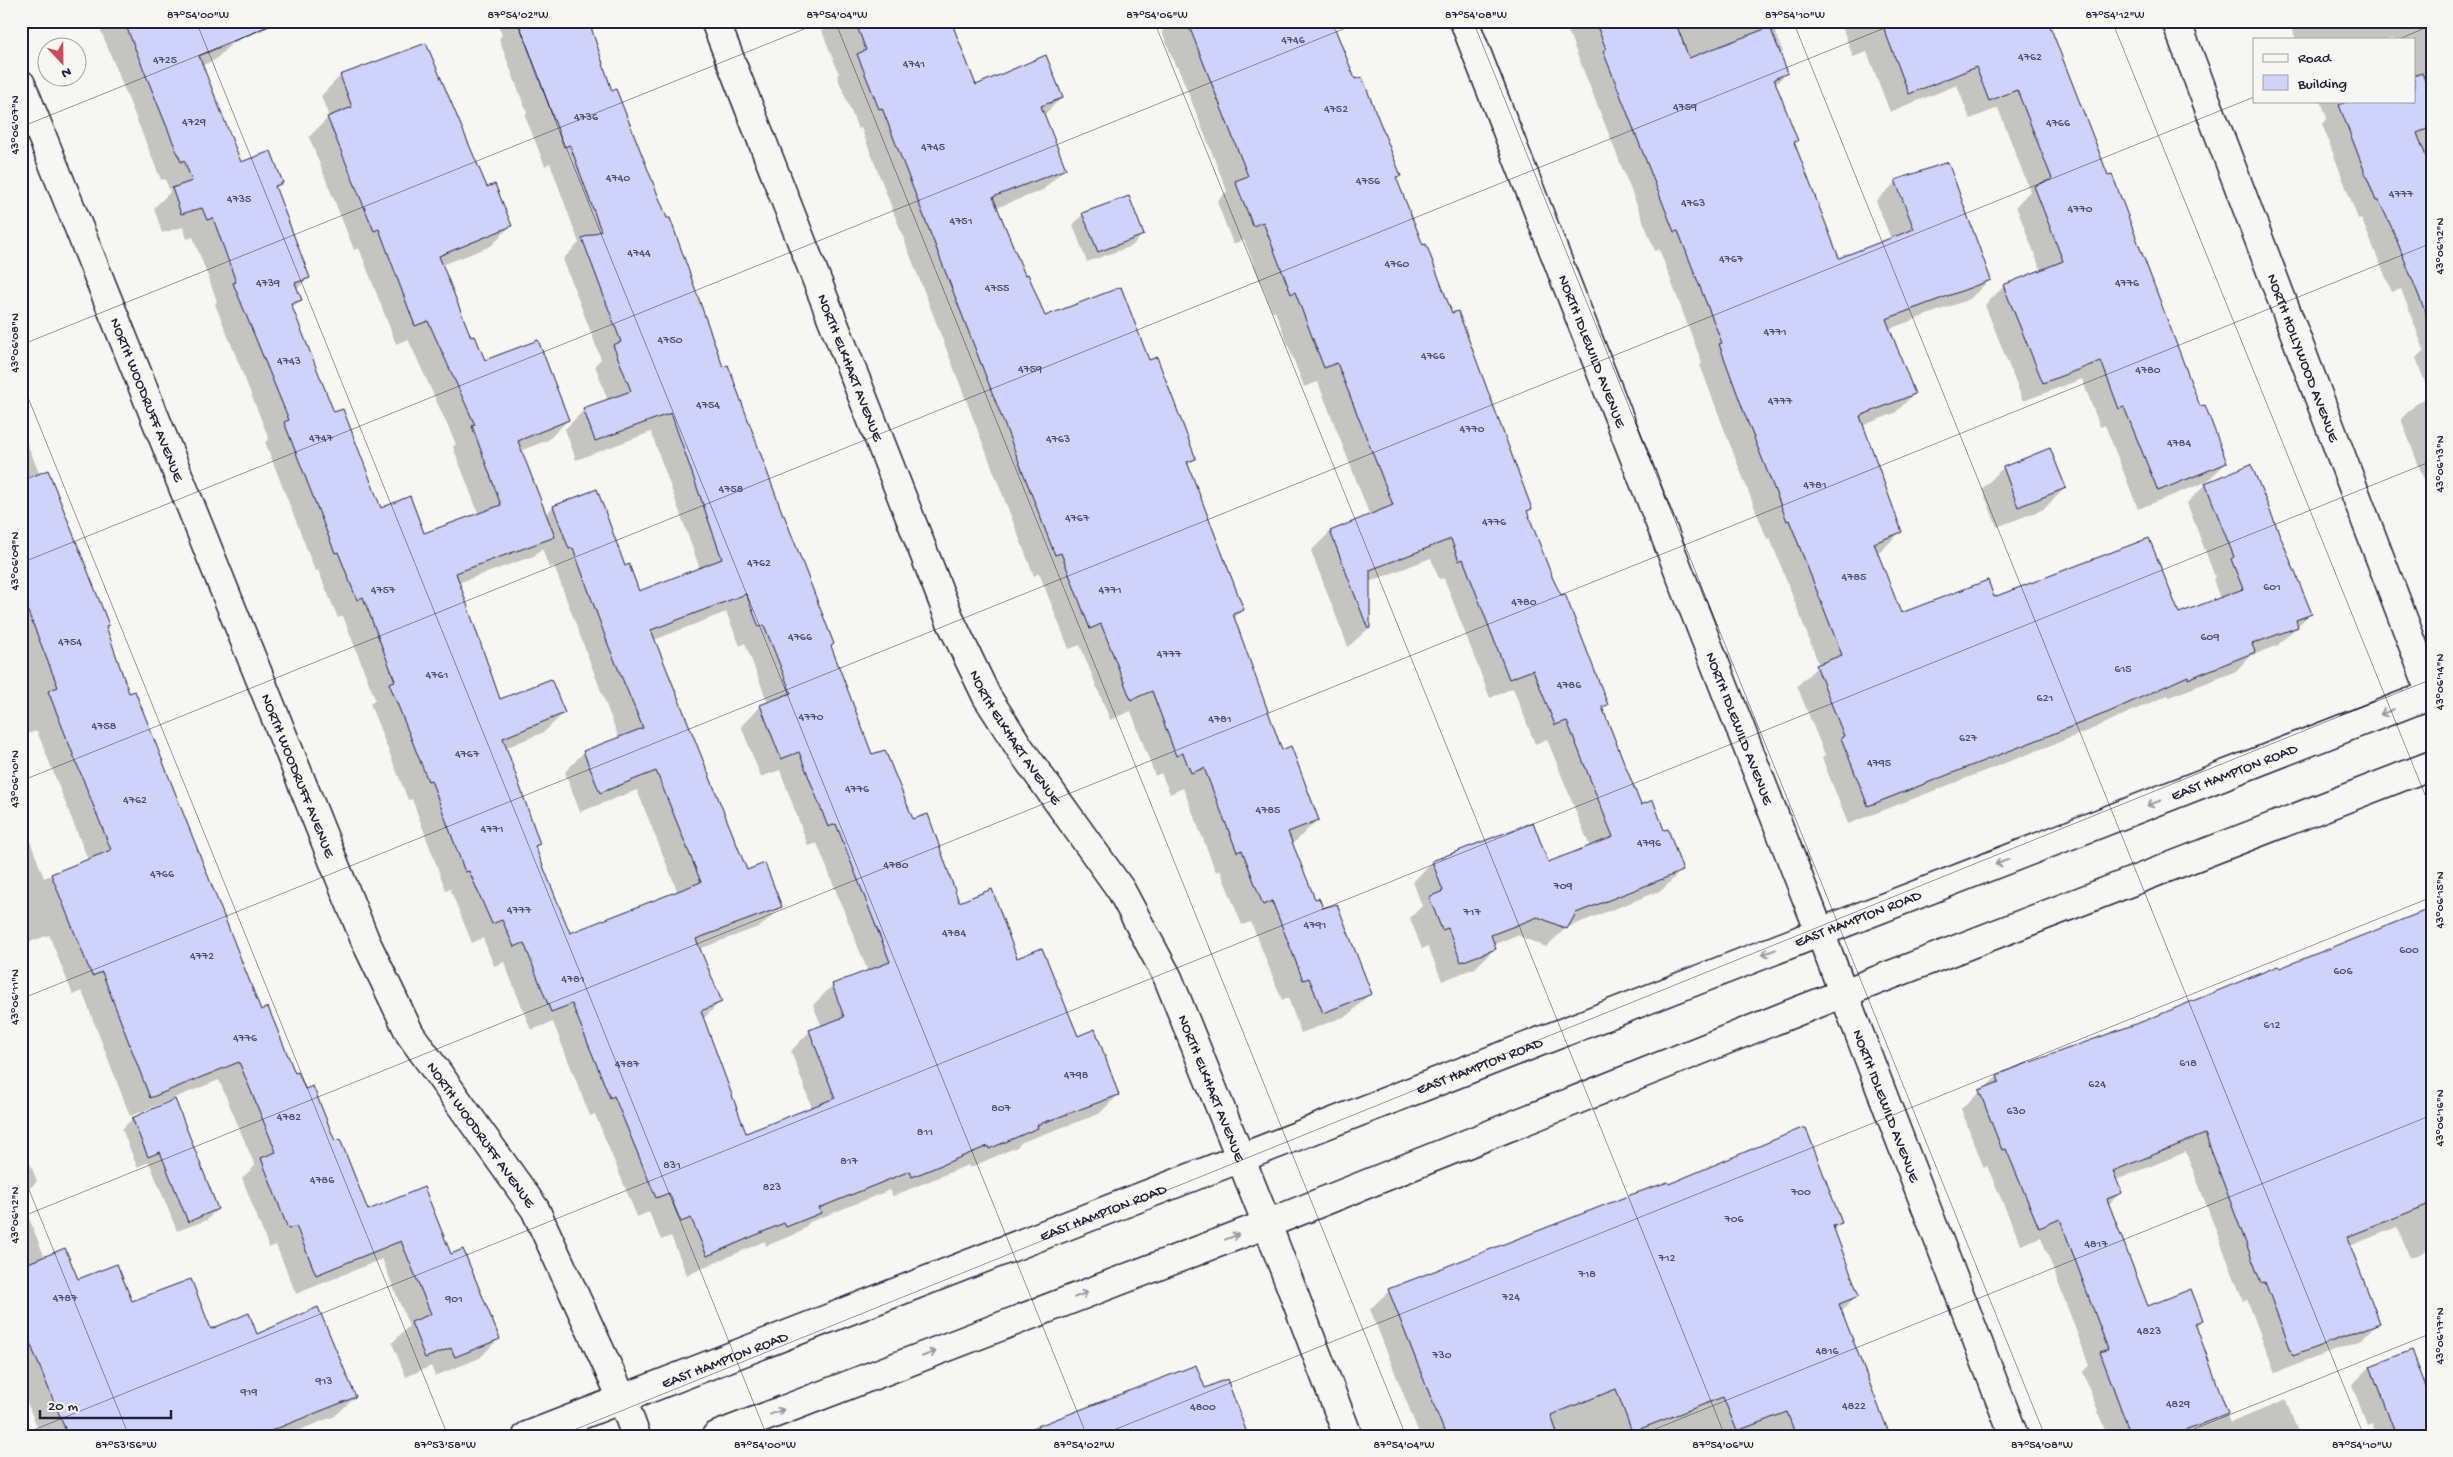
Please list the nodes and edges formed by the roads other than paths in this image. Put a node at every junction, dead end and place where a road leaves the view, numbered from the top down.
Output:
1 (715, 21) edge
2 (1464, 21) edge
3 (2176, 21) edge
4 (21, 84) edge
5 (2432, 694) edge
6 (2432, 765) edge
7 (1819, 933) junction
8 (1844, 994) junction
9 (1241, 1157) junction
10 (1267, 1224) junction
11 (622, 1398) junction
12 (527, 1436) edge
13 (636, 1436) edge
14 (716, 1436) edge
15 (1348, 1436) edge
16 (2014, 1436) edge

1 - 9 street, NORTH ELKHART AVENUE
2 - 7 street, NORTH IDLEWILD AVENUE
3 - 5 street, NORTH HOLLYWOOD AVENUE
4 - 11 street, NORTH WOODRUFF AVENUE
5 -> 7 street, EAST HAMPTON ROAD
6 - 8 street
7 - 8 street, NORTH IDLEWILD AVENUE
7 -> 9 street, EAST HAMPTON ROAD
8 - 10 street
8 - 16 street, NORTH IDLEWILD AVENUE
9 - 10 street, NORTH ELKHART AVENUE
9 - 11 street, EAST HAMPTON ROAD
14 -> 10 street
10 - 15 street, NORTH ELKHART AVENUE
11 - 12 street, EAST HAMPTON ROAD
11 - 13 street, NORTH WOODRUFF AVENUE

